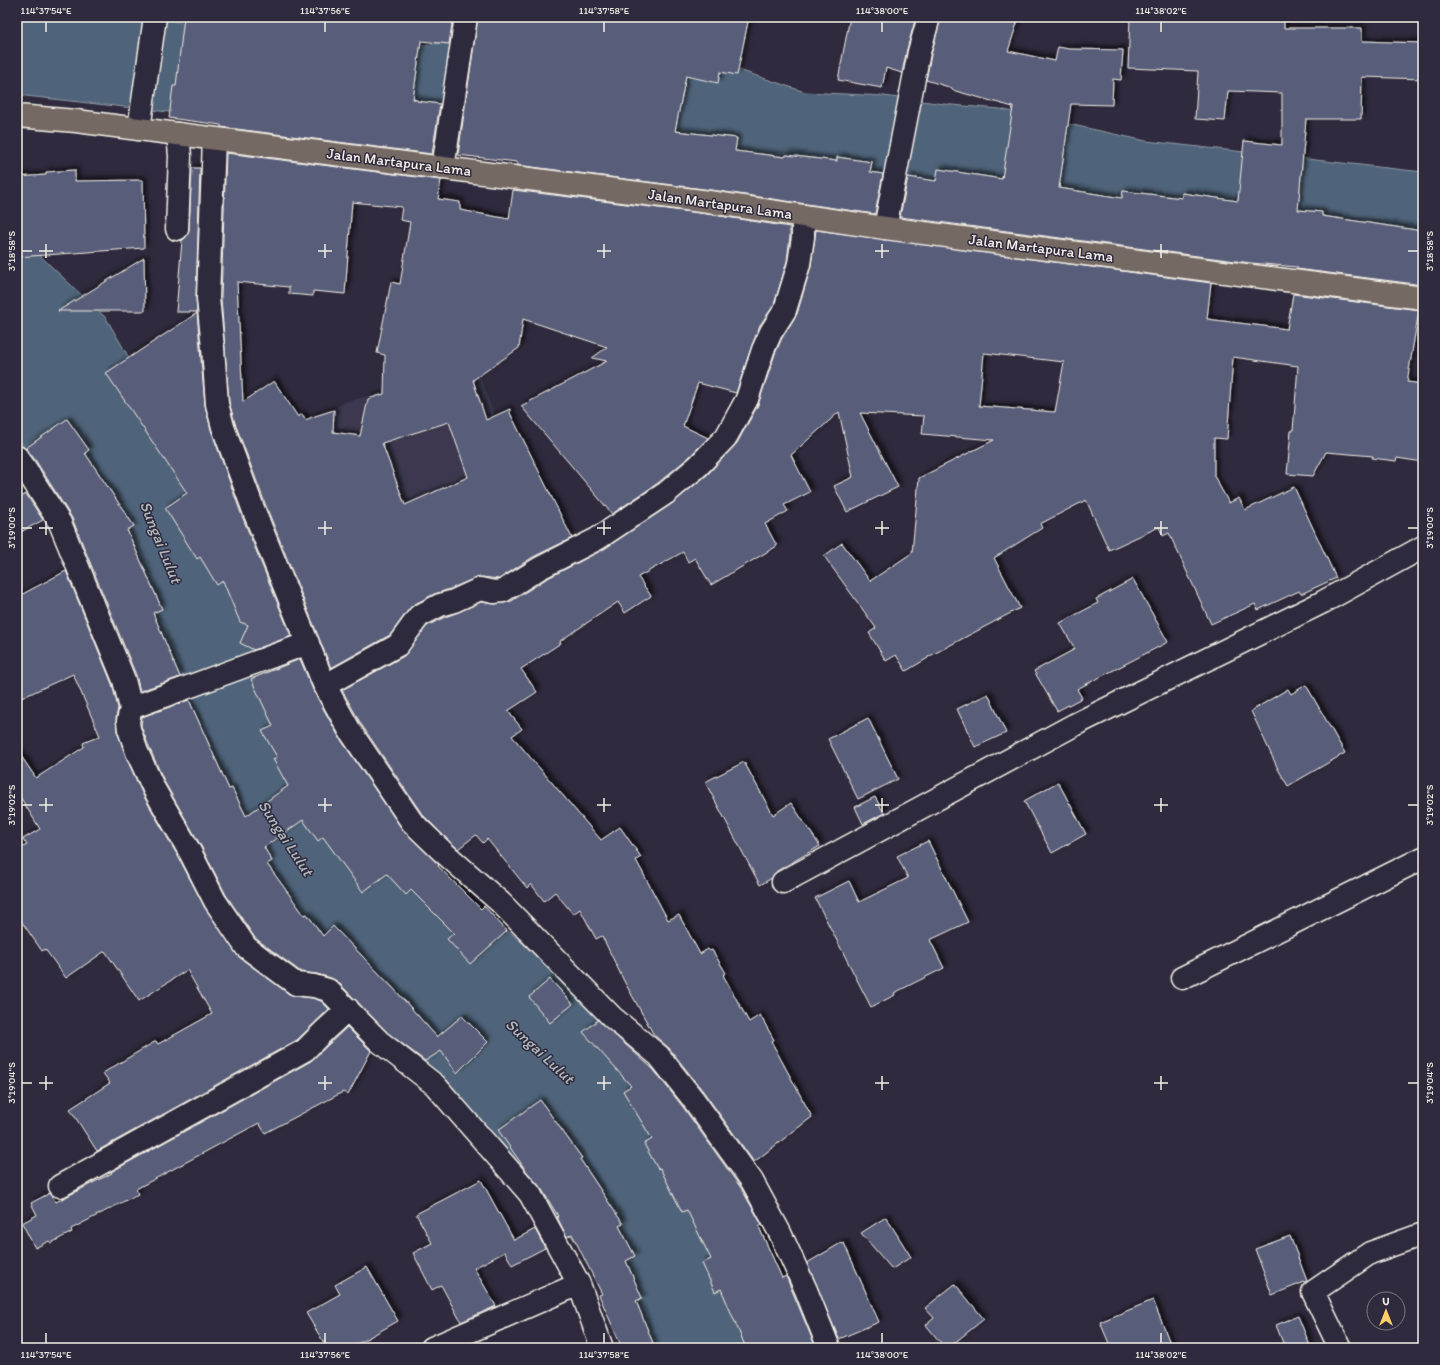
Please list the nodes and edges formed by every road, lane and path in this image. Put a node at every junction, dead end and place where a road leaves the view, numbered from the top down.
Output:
1 (155, 17) edge
2 (929, 17) edge
3 (465, 21) edge
4 (17, 116) edge
5 (140, 123) junction
6 (178, 134) junction
7 (214, 139) junction
8 (444, 162) junction
9 (803, 216) junction
10 (886, 222) junction
11 (177, 229) dead end
12 (1423, 298) edge
13 (17, 457) edge
14 (1423, 548) edge
15 (300, 646) junction
16 (324, 684) junction
17 (137, 706) junction
18 (1423, 858) edge
19 (784, 882) dead end
20 (1182, 978) dead end
21 (348, 1009) junction
22 (60, 1186) dead end
23 (1423, 1234) edge
24 (579, 1284) junction
25 (432, 1348) edge
26 (602, 1348) edge
27 (829, 1348) edge
28 (1340, 1348) edge

1 - 5 street
2 - 10 street
3 - 8 street
4 - 5 main road, Jalan Martapura Lama
5 - 6 main road, Jalan Martapura Lama
6 - 7 main road, Jalan Martapura Lama
6 - 11 street
7 - 8 main road, Jalan Martapura Lama
7 - 15 street
8 - 9 main road, Jalan Martapura Lama
9 - 10 main road, Jalan Martapura Lama
9 - 16 street
10 - 12 main road, Jalan Martapura Lama
13 - 17 street
14 - 19 street
15 - 16 street
15 - 17 street
16 - 27 street
17 - 21 street
18 - 20 street
21 - 22 street
21 - 24 street
23 - 28 street
24 - 25 street
24 - 26 street

